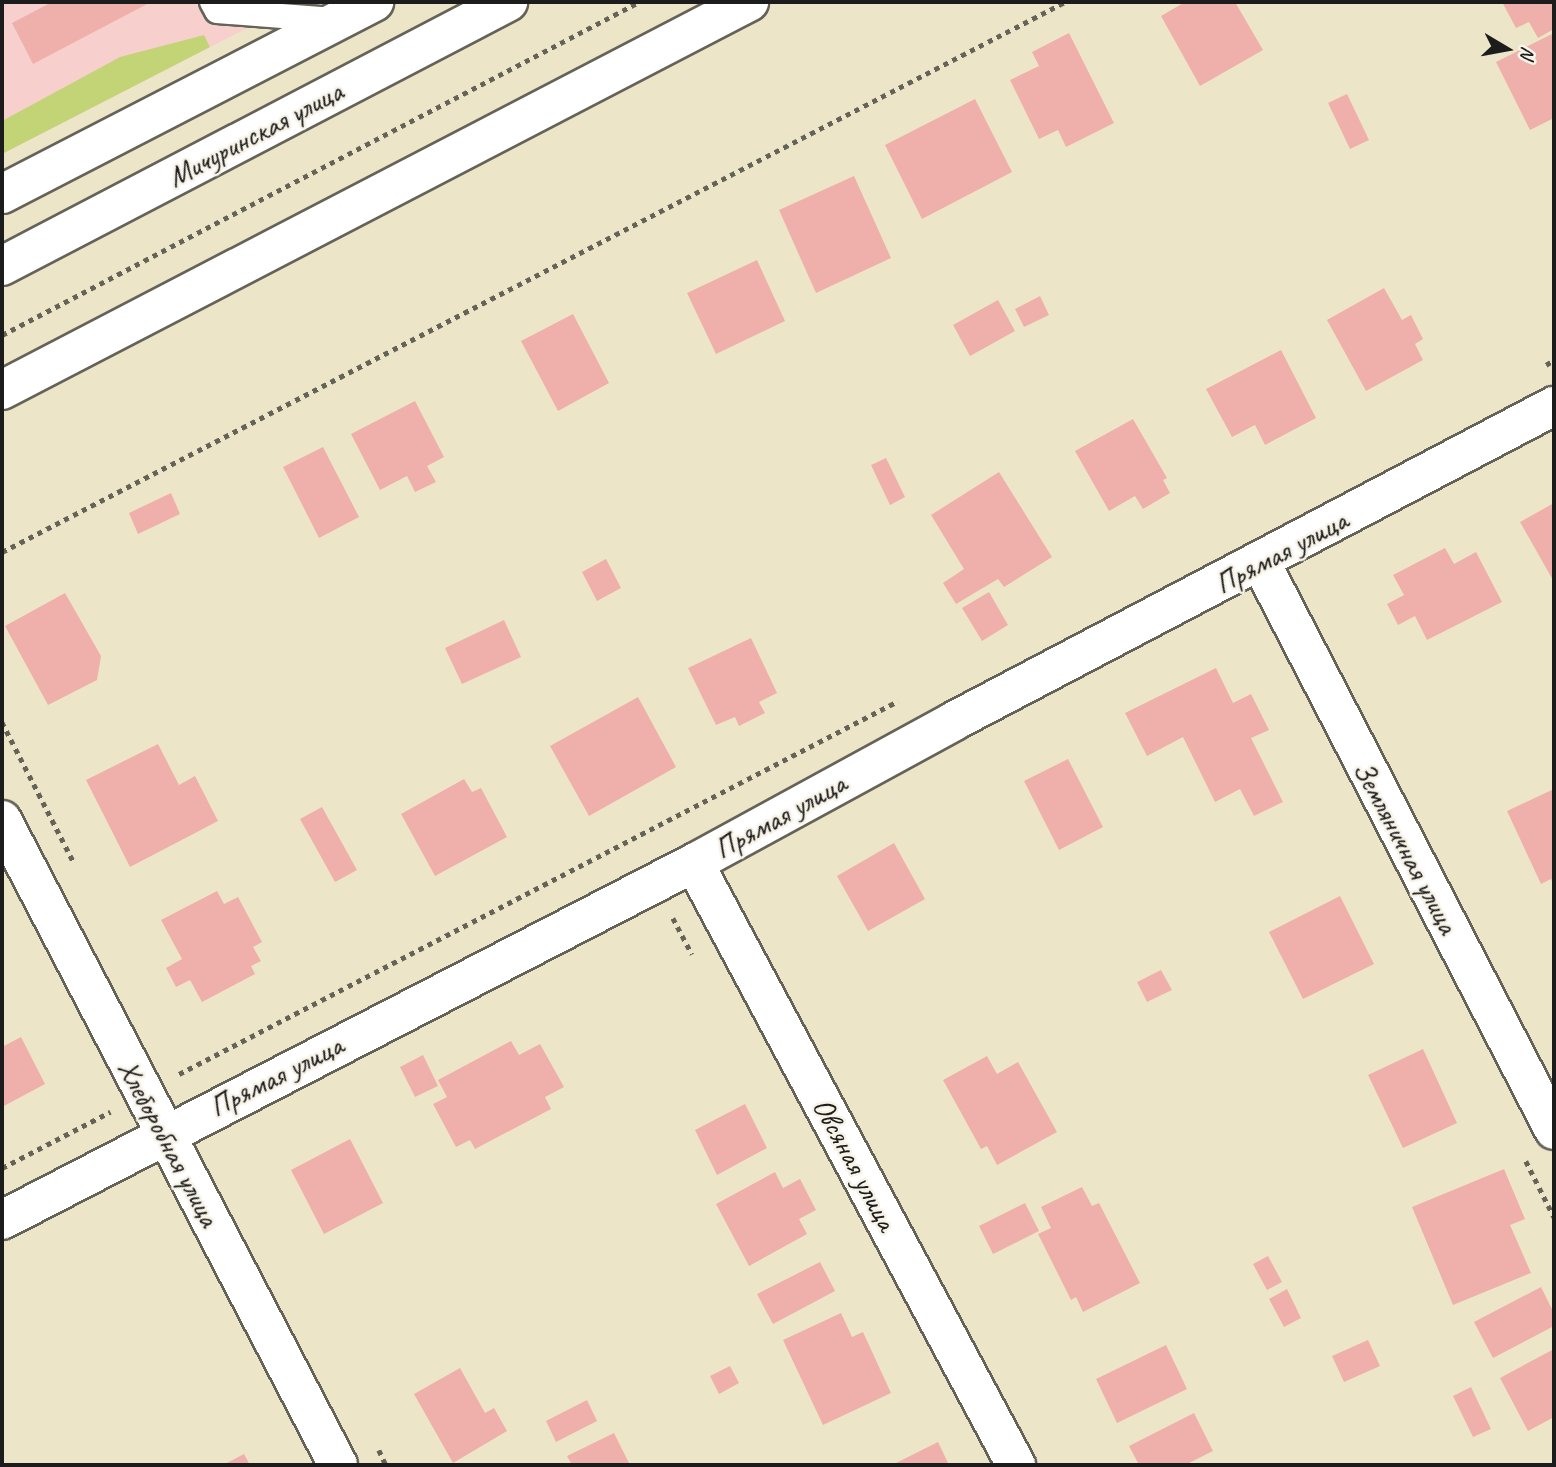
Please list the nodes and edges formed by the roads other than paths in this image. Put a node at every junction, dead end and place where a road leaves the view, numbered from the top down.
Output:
1 (212, 2) edge
2 (374, 2) edge
3 (508, 2) edge
4 (749, 2) edge
5 (338, 20) junction
6 (2, 194) edge
7 (2, 266) edge
8 (2, 390) edge
9 (1554, 406) edge
10 (1261, 563) junction
11 (2, 820) edge
12 (694, 863) junction
13 (1554, 1130) edge
14 (165, 1134) junction
15 (2, 1220) edge
16 (338, 1465) edge
17 (1016, 1465) edge

1 - 5 lane
2 - 5 street, Мичуринская улица
3 - 7 street, Мичуринская улица
4 - 8 street
5 - 6 street, Мичуринская улица
9 - 10 street, Прямая улица
10 - 12 street, Прямая улица
10 - 13 street, Земляничная улица
11 - 14 street, Хлеборобная улица
12 - 14 street, Прямая улица
12 - 17 street, Овсяная улица
14 - 15 street, Прямая улица
14 - 16 street, Хлеборобная улица

